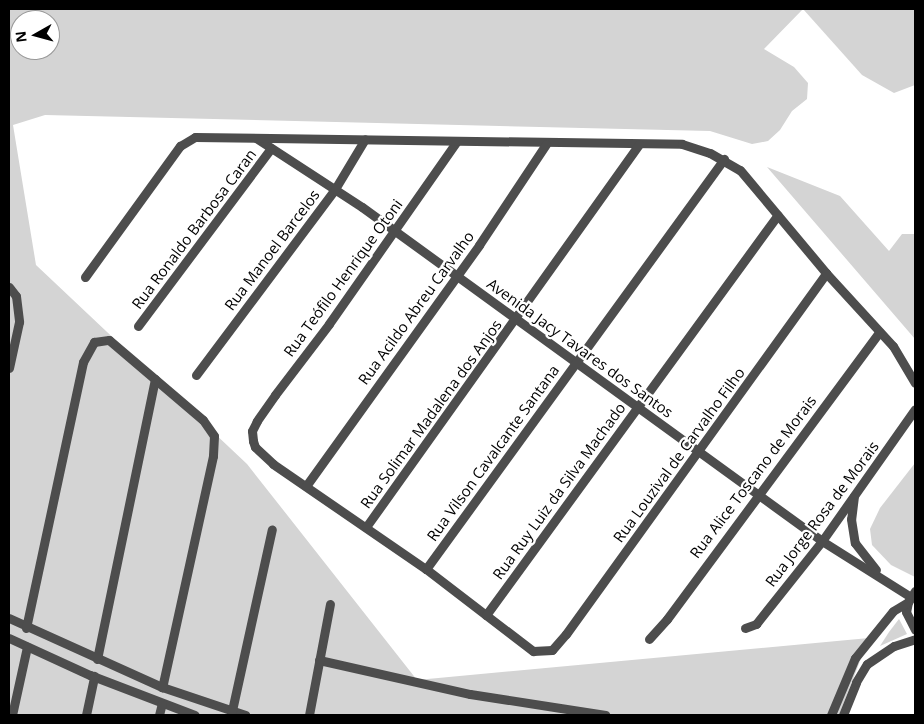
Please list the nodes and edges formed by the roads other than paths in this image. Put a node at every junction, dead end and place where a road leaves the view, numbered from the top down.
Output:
1 (255, 138) junction
2 (365, 139) junction
3 (457, 141) junction
4 (546, 144) junction
5 (638, 144) junction
6 (272, 148) junction
7 (724, 159) junction
8 (335, 189) junction
9 (778, 215) junction
10 (396, 232) junction
11 (826, 273) junction
12 (456, 277) junction
13 (85, 278) dead end
14 (9, 287) edge
15 (516, 318) junction
16 (138, 326) dead end
17 (879, 332) junction
18 (576, 363) junction
19 (9, 368) edge
20 (196, 375) dead end
21 (155, 379) junction
22 (915, 383) edge
23 (638, 408) junction
24 (915, 409) edge
25 (697, 450) junction
26 (306, 486) junction
27 (856, 492) junction
28 (757, 494) junction
29 (366, 527) junction
30 (272, 529) dead end
31 (822, 540) junction
32 (426, 570) junction
33 (888, 583) junction
34 (913, 594) edge
35 (330, 604) dead end
36 (486, 615) junction
37 (9, 618) edge
38 (26, 628) junction
39 (745, 628) dead end
40 (915, 630) edge
41 (9, 638) edge
42 (649, 639) dead end
43 (915, 639) edge
44 (27, 647) junction
45 (97, 659) junction
46 (319, 660) junction
47 (94, 676) junction
48 (162, 687) junction
49 (162, 702) junction
50 (231, 713) edge
51 (12, 715) edge
52 (86, 715) edge
53 (159, 715) edge
54 (195, 715) edge
55 (245, 715) edge
56 (309, 715) edge
57 (605, 715) edge
58 (831, 715) edge
59 (843, 715) edge

1 - 2 street
1 - 6 street, Avenida Jacy Tavares dos Santos
1 - 13 street
2 - 3 street
2 - 8 street, Rua Manoel Barcelos
3 - 4 street
3 - 10 street, Rua Teófilo Henrique Otoni
4 - 5 street
4 - 12 street, Rua Acildo Abreu Carvalho
5 - 7 street
5 - 15 street, Rua Solimar Madalena dos Anjos
6 - 8 street, Avenida Jacy Tavares dos Santos
6 - 16 street, Rua Ronaldo Barbosa Caran
7 - 9 street
7 - 18 street, Rua Vilson Cavalcante Santana
8 - 10 street, Avenida Jacy Tavares dos Santos
8 - 20 street, Rua Manoel Barcelos
9 - 11 street
9 - 23 street, Rua Ruy Luiz da Silva Machado
10 - 12 street, Avenida Jacy Tavares dos Santos
10 - 26 street, Rua Teófilo Henrique Otoni
11 - 17 street
11 - 25 street, Rua Louzival de Carvalho Filho
12 - 15 street, Avenida Jacy Tavares dos Santos
12 - 26 street, Rua Acildo Abreu Carvalho
14 - 19 street
15 - 18 street, Avenida Jacy Tavares dos Santos
15 - 29 street, Rua Solimar Madalena dos Anjos
17 - 22 street
17 - 28 street, Rua Alice Toscano de Morais
18 - 23 street, Avenida Jacy Tavares dos Santos
18 - 32 street, Rua Vilson Cavalcante Santana
21 - 38 street
21 - 45 street
21 - 48 street
23 - 25 street, Avenida Jacy Tavares dos Santos
23 - 36 street, Rua Ruy Luiz da Silva Machado
24 - 27 street, Rua Jorge Rosa de Morais
25 - 28 street, Avenida Jacy Tavares dos Santos
25 - 36 street, Rua Louzival de Carvalho Filho
26 - 29 street
27 - 31 street, Rua Jorge Rosa de Morais
27 - 33 street, Avenida Jacy Tavares dos Santos
28 - 31 street, Avenida Jacy Tavares dos Santos
28 - 42 street, Rua Alice Toscano de Morais
29 - 32 street
30 - 50 street
31 - 33 street, Avenida Jacy Tavares dos Santos
31 - 39 street, Rua Jorge Rosa de Morais
32 - 36 street
33 - 34 street, Avenida Jacy Tavares dos Santos
34 - 40 street
34 - 58 street
35 - 46 street
37 - 38 street
38 - 45 street
41 - 44 street
43 - 59 street
44 - 47 street
44 - 51 street
45 - 48 street
46 - 56 street
46 - 57 street
47 - 49 street
47 - 52 street
48 - 50 street
49 - 53 street
49 - 54 street
50 - 55 street

